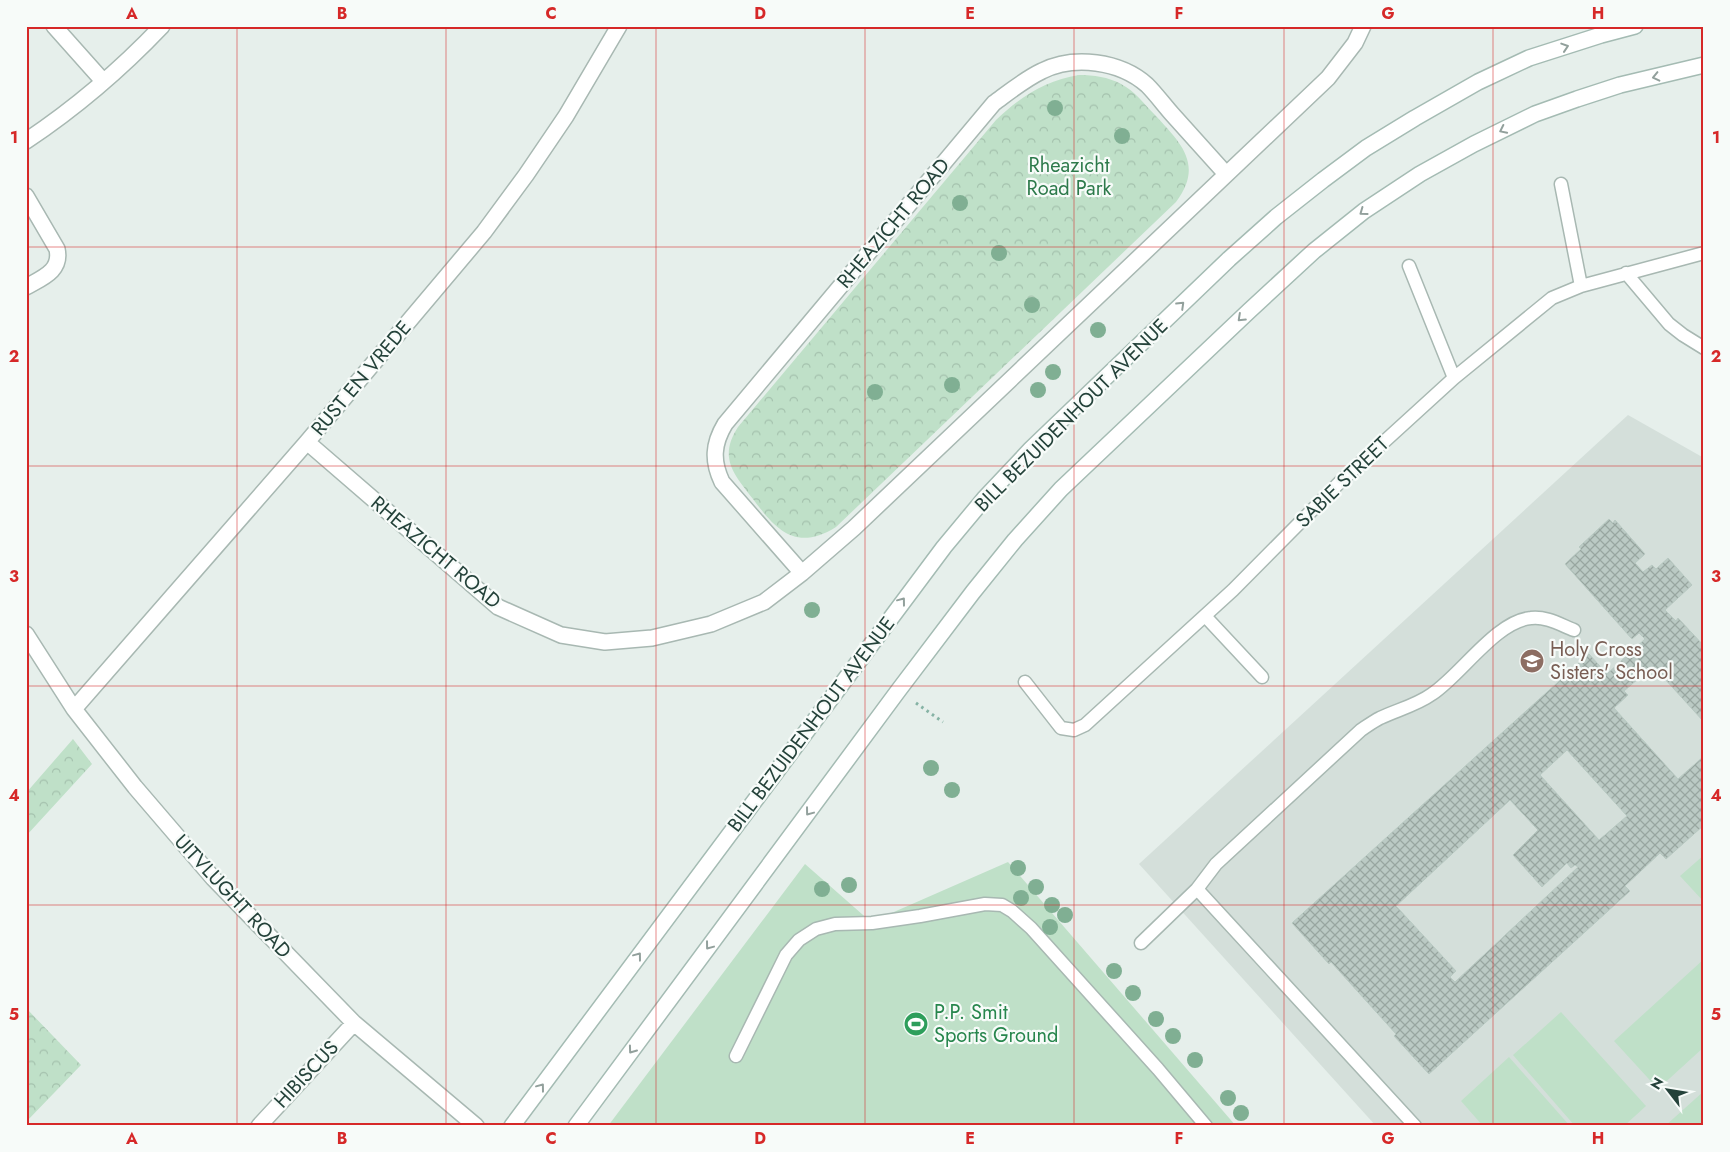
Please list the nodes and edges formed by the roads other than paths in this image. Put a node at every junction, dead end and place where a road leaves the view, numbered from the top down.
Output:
1 (54, 26) edge
2 (162, 26) edge
3 (619, 26) edge
4 (1363, 26) edge
5 (1635, 26) edge
6 (1704, 65) edge
7 (103, 81) junction
8 (26, 141) edge
9 (1226, 174) junction
10 (1561, 184) dead end
11 (26, 196) edge
12 (1704, 253) edge
13 (1409, 266) dead end
14 (1626, 273) junction
15 (1581, 286) junction
16 (26, 287) edge
17 (1704, 348) edge
18 (1454, 378) junction
19 (307, 442) junction
20 (802, 573) junction
21 (1205, 616) junction
22 (1574, 630) dead end
23 (26, 634) edge
24 (1262, 678) dead end
25 (1025, 682) dead end
26 (74, 709) junction
27 (1197, 889) junction
28 (1141, 943) dead end
29 (354, 1023) junction
30 (736, 1056) dead end
31 (259, 1126) edge
32 (476, 1126) edge
33 (512, 1126) edge
34 (576, 1126) edge
35 (1206, 1126) edge
36 (1415, 1126) edge

1 - 7 street
2 - 7 street
3 - 19 street, RUST EN VREDE
4 - 9 street, RHEAZICHT ROAD
33 -> 5 street, BILL BEZUIDENHOUT AVENUE
6 -> 34 street
7 - 8 street
9 - 20 street, RHEAZICHT ROAD
9 - 20 street, RHEAZICHT ROAD
10 - 15 lane
11 - 16 street
12 - 14 lane, SABIE STREET
13 - 18 lane
14 - 15 lane, SABIE STREET
14 - 17 lane
15 - 18 lane, SABIE STREET
18 - 21 lane, SABIE STREET
19 - 20 street, RHEAZICHT ROAD
19 - 26 street, RUST EN VREDE
21 - 24 lane
21 - 25 lane, SABIE STREET
22 - 27 lane
23 - 26 street, UITVLUGHT ROAD
26 - 29 street, UITVLUGHT ROAD
27 - 28 lane
27 - 36 lane
29 - 31 street, HIBISCUS
29 - 32 street, UITVLUGHT ROAD
30 - 35 lane

